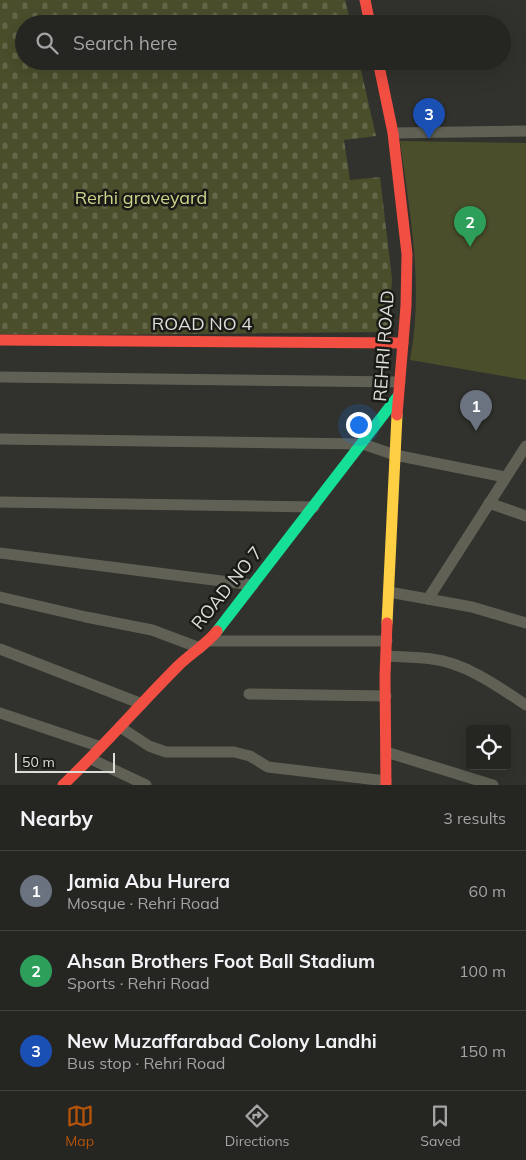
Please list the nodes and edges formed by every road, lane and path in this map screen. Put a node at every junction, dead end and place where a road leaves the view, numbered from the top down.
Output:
1 (365, 0) edge
2 (368, 15) edge
3 (380, 70) edge
4 (526, 131) edge
5 (393, 133) junction
6 (0, 340) edge
7 (403, 343) junction
8 (0, 377) edge
9 (400, 382) junction
10 (398, 396) junction
11 (0, 439) edge
12 (363, 444) junction
13 (526, 446) edge
14 (395, 455) junction
15 (504, 477) junction
16 (0, 502) edge
17 (488, 502) junction
18 (314, 507) junction
19 (526, 516) edge
20 (0, 553) edge
21 (253, 585) junction
22 (389, 592) junction
23 (0, 597) edge
24 (428, 599) junction
25 (526, 623) edge
26 (386, 641) junction
27 (205, 644) junction
28 (0, 649) edge
29 (386, 656) junction
30 (249, 694) dead end
31 (386, 696) junction
32 (142, 704) junction
33 (526, 705) edge
34 (0, 712) edge
35 (120, 728) junction
36 (101, 747) junction
37 (386, 752) junction
38 (91, 759) junction
39 (386, 783) edge
40 (64, 785) edge
41 (146, 785) edge
42 (493, 785) edge

1 - 2 street
3 - 5 street, REHRI ROAD
4 - 5 street
5 - 7 street, REHRI ROAD
6 - 7 street, ROAD NO 4
7 - 9 street, REHRI ROAD
8 - 9 street
9 - 10 street, REHRI ROAD
10 - 12 street, ROAD NO 7
10 - 14 street, REHRI ROAD
11 - 12 street
12 - 14 street
12 - 18 street, ROAD NO 7
13 - 15 street
14 - 15 street
14 - 22 street, REHRI ROAD
15 - 17 street
16 - 18 street
17 - 19 street
17 - 24 street
18 - 21 street, ROAD NO 7
20 - 21 street
21 - 27 street, ROAD NO 7
22 - 24 street
22 - 26 street, REHRI ROAD
23 - 27 street
24 - 25 street
26 - 27 street
26 - 29 street, REHRI ROAD
27 - 32 street, ROAD NO 7
28 - 32 street
29 - 31 street, REHRI ROAD
29 - 33 street
30 - 31 street
31 - 37 street, REHRI ROAD
32 - 35 street, ROAD NO 7
34 - 36 street
35 - 36 street, ROAD NO 7
35 - 39 street
36 - 38 street, ROAD NO 7
37 - 39 street, REHRI ROAD
37 - 42 street
38 - 40 street, ROAD NO 7
38 - 41 street

